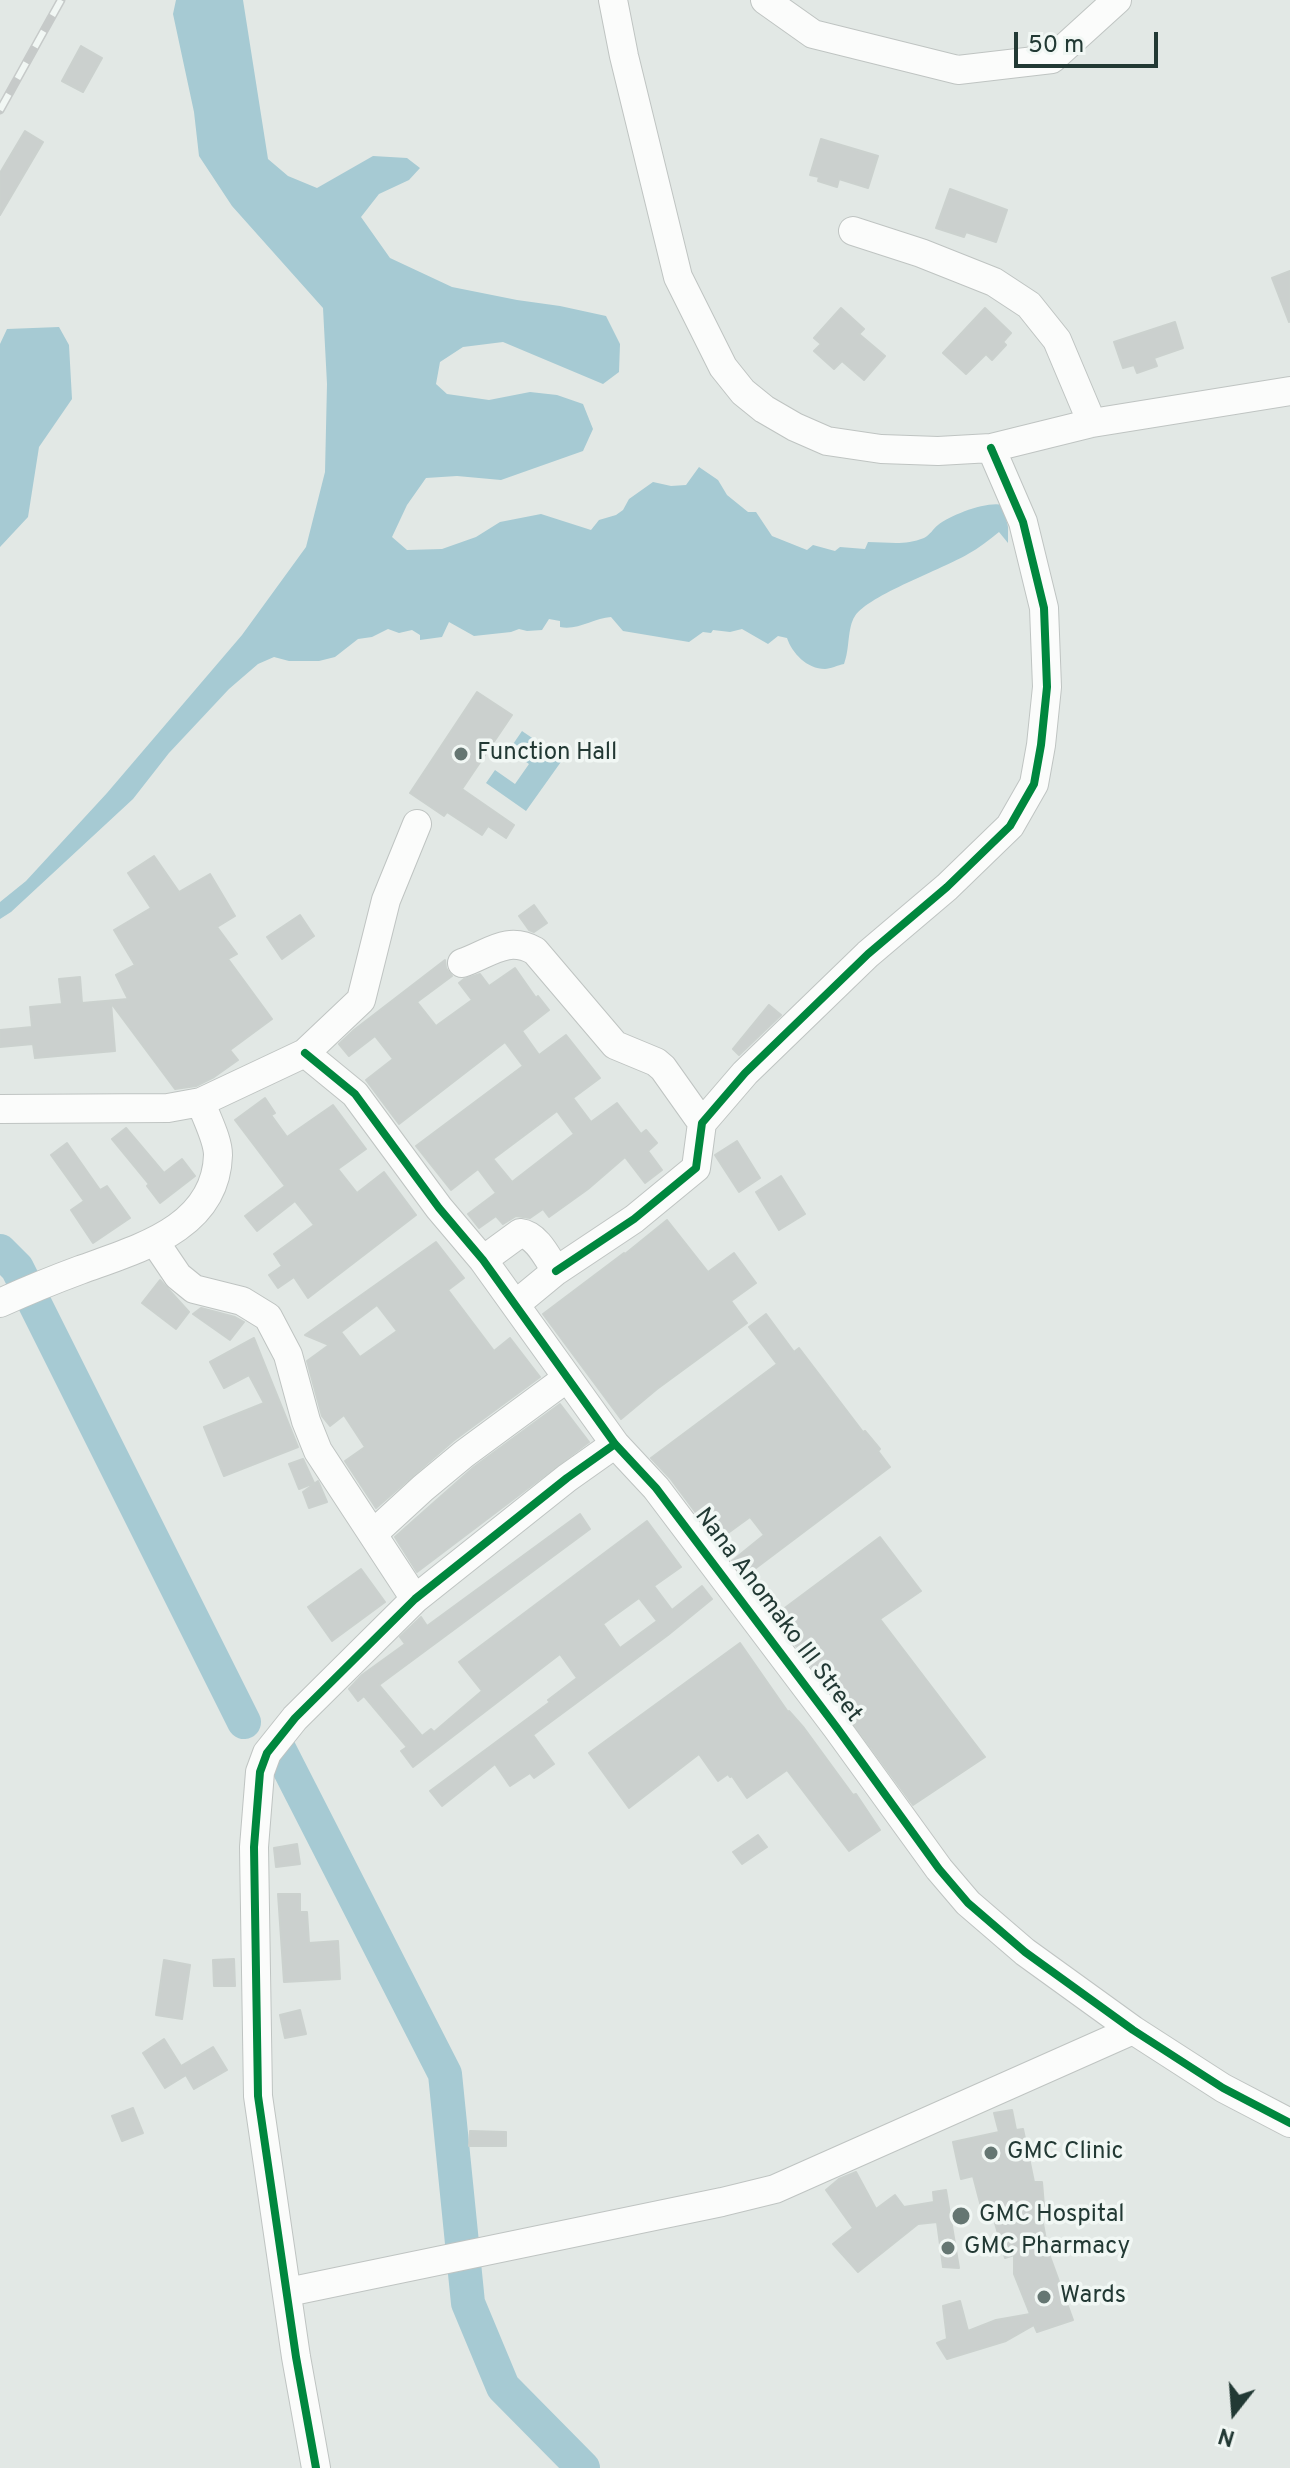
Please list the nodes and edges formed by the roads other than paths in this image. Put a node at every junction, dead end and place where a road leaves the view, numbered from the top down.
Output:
1 (613, 0) edge
2 (765, 0) edge
3 (1117, 0) edge
4 (853, 231) dead end
5 (1290, 391) edge
6 (1092, 423) junction
7 (991, 448) junction
8 (417, 824) dead end
9 (462, 963) dead end
10 (305, 1053) junction
11 (201, 1102) junction
12 (0, 1109) edge
13 (702, 1123) junction
14 (155, 1242) junction
15 (483, 1260) junction
16 (556, 1271) junction
17 (0, 1303) edge
18 (516, 1304) junction
19 (567, 1378) junction
20 (615, 1444) junction
21 (374, 1533) junction
22 (415, 1599) junction
23 (1133, 2030) junction
24 (1290, 2123) edge
25 (288, 2292) junction
26 (316, 2468) edge

1 - 7 street
2 - 3 street
4 - 6 street
5 - 6 street
6 - 7 street
7 - 13 street
8 - 10 street
9 - 13 street
10 - 11 street
10 - 15 street, Nana Anomako III Street
11 - 12 street
11 - 14 street
13 - 16 street
14 - 17 street
14 - 21 street
15 - 16 street
15 - 18 street, Nana Anomako III Street
16 - 18 street
18 - 19 street, Nana Anomako III Street
19 - 20 street, Nana Anomako III Street
19 - 21 street
20 - 22 street
20 - 23 street, Nana Anomako III Street
21 - 22 street
22 - 25 street
23 - 24 street, Nana Anomako III Street
23 - 25 street
25 - 26 street

